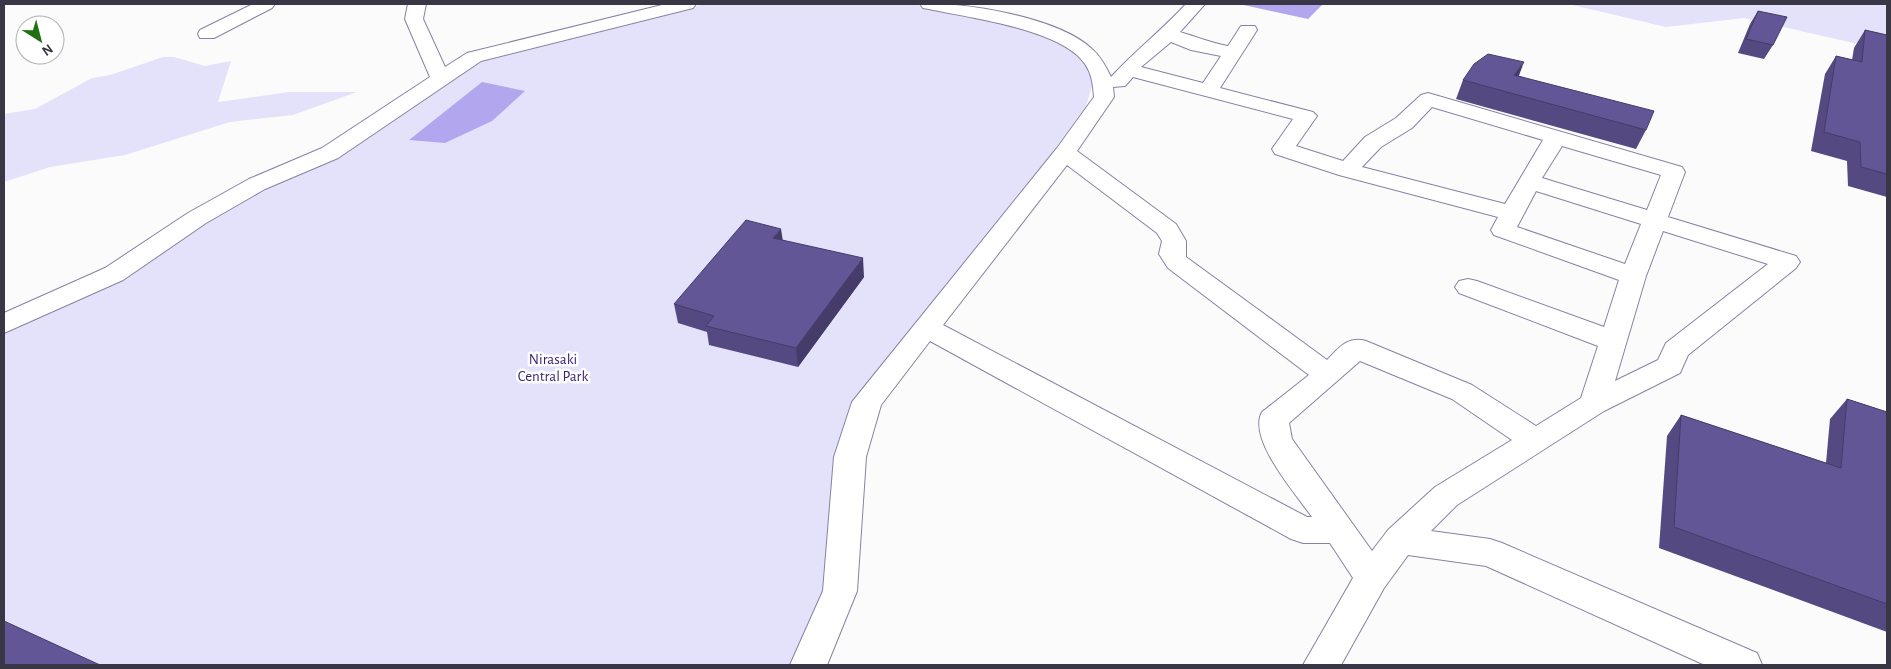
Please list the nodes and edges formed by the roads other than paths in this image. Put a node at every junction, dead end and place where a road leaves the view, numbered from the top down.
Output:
1 (266, 4) edge
2 (417, 4) edge
3 (687, 4) edge
4 (929, 4) edge
5 (1196, 4) edge
6 (1248, 30) dead end
7 (206, 34) dead end
8 (1168, 35) junction
9 (1233, 52) junction
10 (1128, 70) junction
11 (440, 78) junction
12 (1208, 91) junction
13 (1104, 97) junction
14 (1556, 137) junction
15 (1065, 153) junction
16 (1347, 170) junction
17 (1529, 181) junction
18 (1512, 212) junction
19 (1656, 220) junction
20 (1634, 276) junction
21 (1468, 287) dead end
22 (4, 324) edge
23 (927, 328) junction
24 (1613, 341) junction
25 (1328, 374) junction
26 (1594, 404) junction
27 (1535, 440) junction
28 (1339, 530) junction
29 (1400, 540) junction
30 (1372, 578) junction
31 (808, 665) edge
32 (1321, 665) edge
33 (1744, 665) edge

1 - 7 street
2 - 11 street
3 - 11 street
4 - 13 street
5 - 8 street
6 - 9 street
8 - 9 street
8 - 10 street
9 - 12 street
10 - 12 street
10 - 13 street
11 - 22 street
12 - 16 street
13 - 15 street
14 - 16 street
14 - 17 street
14 - 19 street
15 - 23 street
15 - 25 street
16 - 18 street
17 - 18 street
17 - 19 street
18 - 20 street
19 - 20 street
19 - 26 street
20 - 24 street
21 - 24 street
23 - 28 street
23 - 31 street
24 - 26 street
25 - 27 street
25 - 28 street
26 - 27 street
27 - 29 street
28 - 30 street
29 - 30 street
29 - 33 street
30 - 32 street

